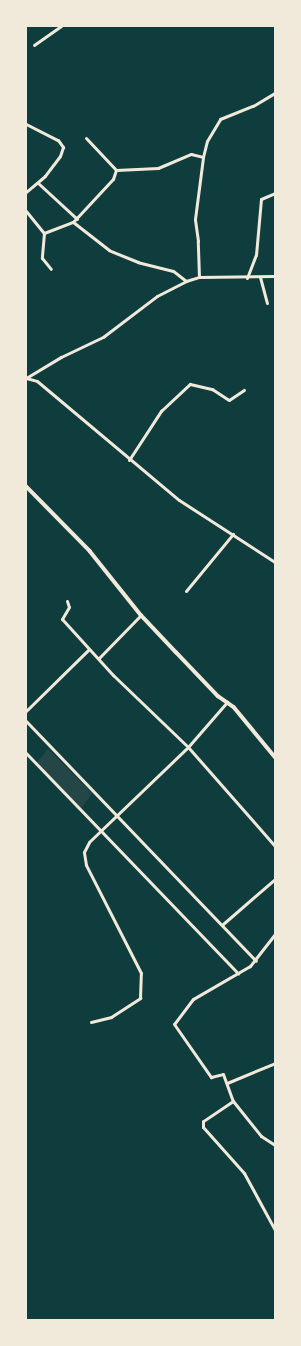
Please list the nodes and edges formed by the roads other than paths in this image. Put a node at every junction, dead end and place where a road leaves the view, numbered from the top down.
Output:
1 (61, 26) edge
2 (34, 46) dead end
3 (275, 93) edge
4 (26, 124) edge
5 (86, 138) dead end
6 (202, 157) junction
7 (116, 170) junction
8 (38, 183) junction
9 (26, 192) edge
10 (275, 193) edge
11 (26, 211) edge
12 (77, 219) junction
13 (73, 222) junction
14 (44, 233) junction
15 (51, 269) dead end
16 (275, 276) edge
17 (199, 277) junction
18 (260, 277) junction
19 (247, 278) junction
20 (186, 280) junction
21 (267, 303) dead end
22 (26, 378) edge
23 (244, 390) dead end
24 (129, 460) junction
25 (26, 486) edge
26 (233, 534) junction
27 (275, 562) edge
28 (186, 591) dead end
29 (67, 601) dead end
30 (141, 615) junction
31 (89, 649) junction
32 (99, 658) junction
33 (227, 702) junction
34 (26, 711) edge
35 (26, 721) edge
36 (188, 747) junction
37 (26, 753) edge
38 (275, 758) edge
39 (116, 817) junction
40 (102, 833) junction
41 (275, 846) edge
42 (275, 879) edge
43 (222, 924) junction
44 (275, 934) edge
45 (256, 961) junction
46 (238, 973) junction
47 (91, 1022) dead end
48 (275, 1063) edge
49 (227, 1083) junction
50 (233, 1101) junction
51 (275, 1145) edge
52 (275, 1230) edge

1 - 2 street
3 - 6 street
4 - 8 street
5 - 7 street
6 - 7 street
6 - 17 street
7 - 12 street
8 - 9 street
8 - 12 street
10 - 19 street
11 - 14 street
12 - 13 street
13 - 14 street
13 - 20 street
14 - 15 street
16 - 18 street
17 - 19 street
17 - 20 street
18 - 19 street
18 - 21 street
20 - 22 street
22 - 24 street
23 - 24 street
24 - 26 street
25 - 30 street
26 - 27 street
26 - 28 street
29 - 31 street
30 - 32 street
30 - 33 street
31 - 32 street
31 - 34 street
32 - 36 street
33 - 36 street
33 - 38 street
35 - 39 street
36 - 39 street
36 - 41 street
37 - 40 street
39 - 40 street
39 - 43 street
40 - 46 street
40 - 47 street
42 - 43 street
43 - 45 street
44 - 45 street
45 - 46 street
46 - 49 street
48 - 49 street
49 - 50 street
50 - 51 street
50 - 52 street

